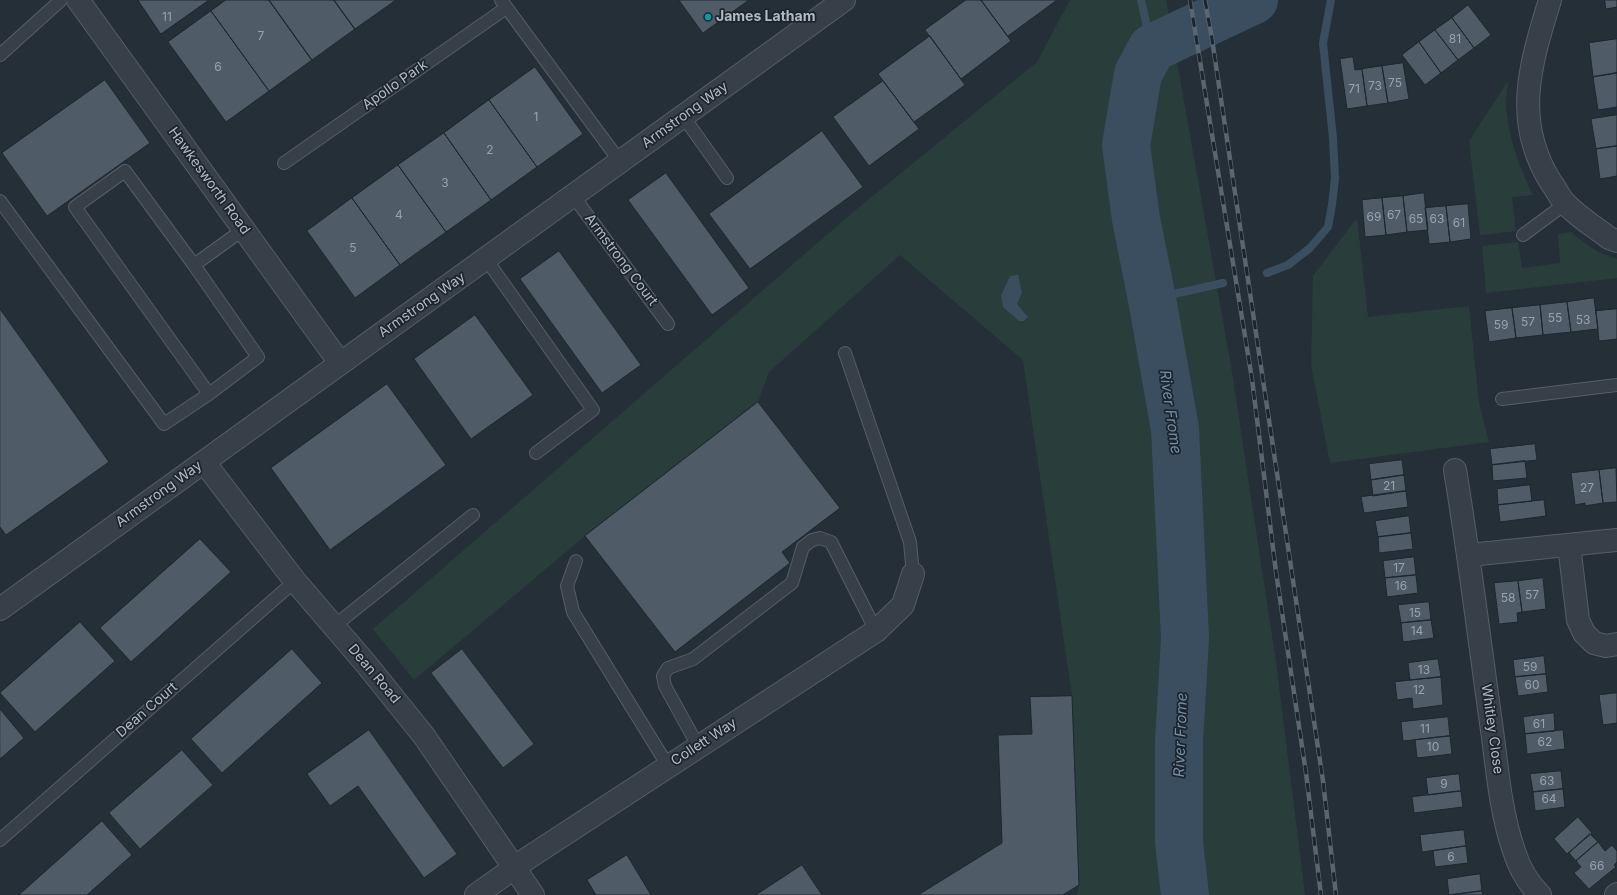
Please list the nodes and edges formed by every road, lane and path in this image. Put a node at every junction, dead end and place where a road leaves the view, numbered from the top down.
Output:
1 (61, 0) edge
2 (78, 0) edge
3 (844, 0) edge
4 (1550, 0) edge
5 (504, 4) edge
6 (0, 55) edge
7 (684, 116) junction
8 (284, 163) dead end
9 (621, 163) junction
10 (727, 178) dead end
11 (574, 197) junction
12 (0, 201) edge
13 (1565, 204) junction
14 (244, 229) junction
15 (1522, 236) dead end
16 (1617, 241) edge
17 (486, 259) junction
18 (194, 264) junction
19 (668, 324) dead end
20 (845, 353) dead end
21 (340, 363) junction
22 (1617, 385) edge
23 (209, 394) junction
24 (1502, 399) dead end
25 (536, 453) dead end
26 (204, 462) junction
27 (1455, 470) dead end
28 (473, 515) dead end
29 (1617, 540) edge
30 (1569, 545) junction
31 (1469, 555) junction
32 (576, 561) dead end
33 (913, 574) joint
34 (295, 581) junction
35 (0, 609) edge
36 (333, 627) junction
37 (876, 630) junction
38 (1617, 644) edge
39 (698, 746) junction
40 (668, 766) junction
41 (0, 840) edge
42 (515, 867) junction
43 (1534, 893) edge
44 (476, 895) edge
45 (533, 895) edge

1 - 6 lane
2 - 14 street, Hawkesworth Road
3 - 7 street, Armstrong Way
4 - 13 street
5 - 8 lane, Apollo Park
5 - 9 lane, Apollo Park
7 - 9 street, Armstrong Way
7 - 10 lane
9 - 11 street, Armstrong Way
11 - 17 street, Armstrong Way
11 - 19 lane, Armstrong Court
12 - 23 lane
13 - 15 lane
13 - 16 street
14 - 18 lane
14 - 21 street, Hawkesworth Road
17 - 21 street, Armstrong Way
17 - 25 lane
18 - 23 lane
18 - 23 lane
20 - 33 lane
21 - 26 street, Armstrong Way
22 - 24 lane
26 - 34 street, Dean Road
26 - 35 street, Armstrong Way
27 - 31 street, Whitley Close
28 - 36 lane
29 - 30 street
30 - 31 street
30 - 38 street
31 - 43 street, Whitley Close
32 - 40 lane
33 - 37 street, Collett Way
34 - 36 street, Dean Road
34 - 41 lane, Dean Court
36 - 42 street, Dean Road
37 - 39 street, Collett Way
37 - 39 lane
39 - 40 street, Collett Way
40 - 42 street, Collett Way
42 - 44 street, Collett Way
42 - 45 street, Dean Road

